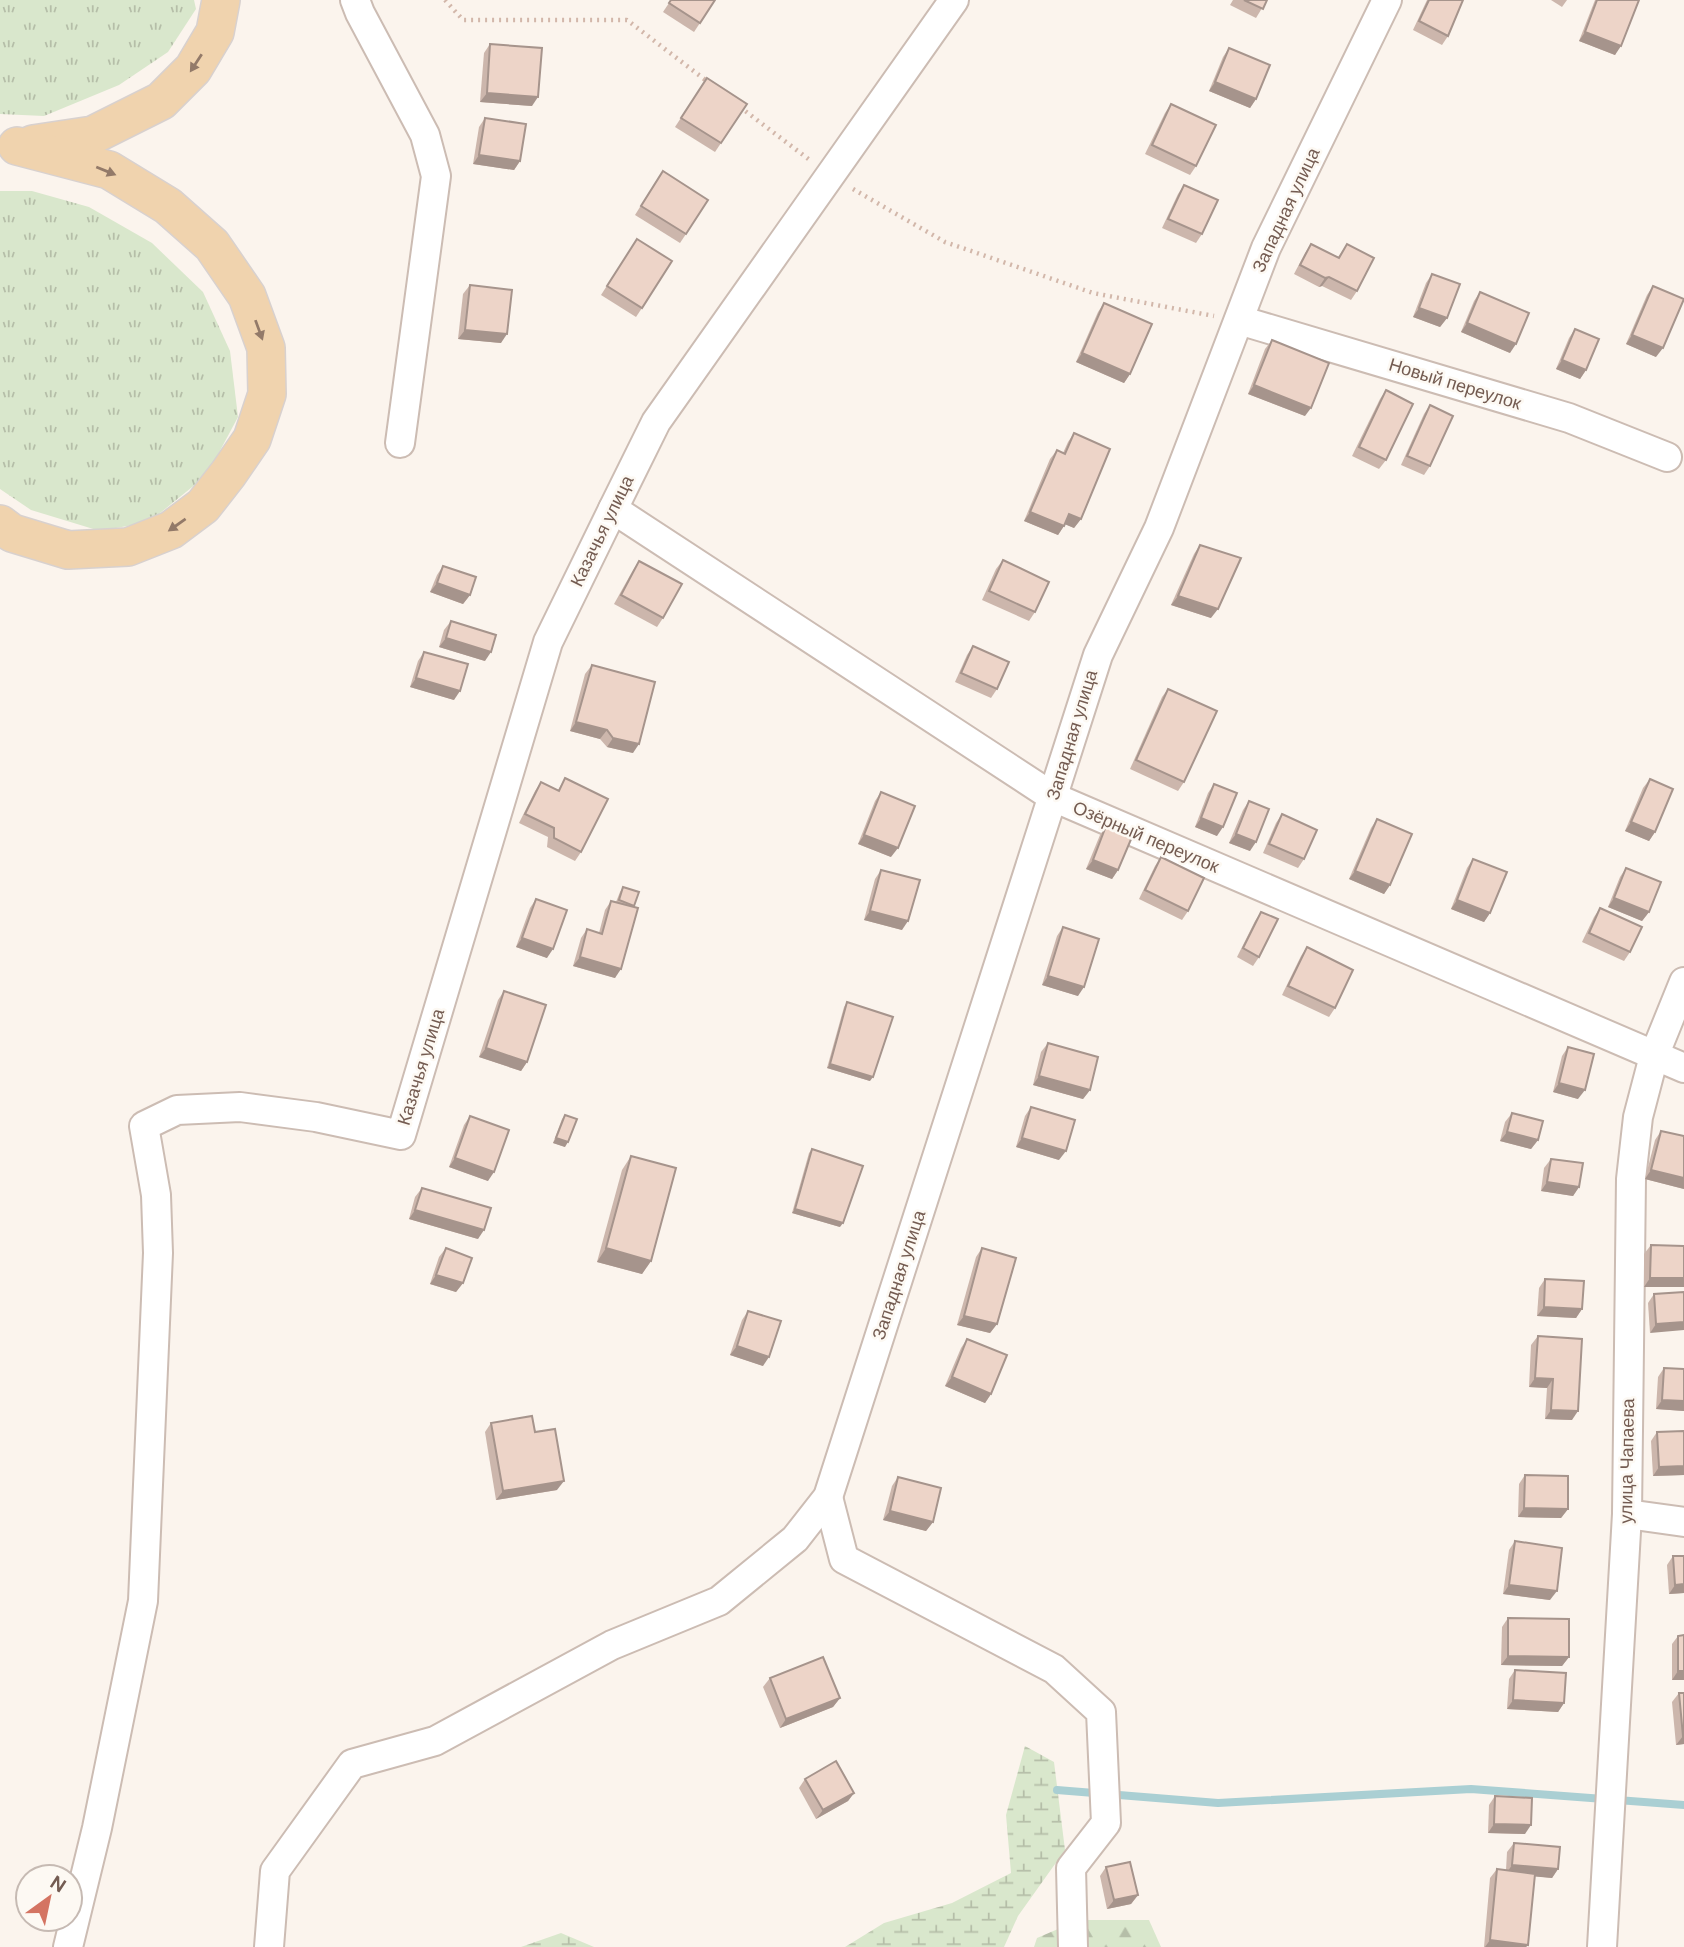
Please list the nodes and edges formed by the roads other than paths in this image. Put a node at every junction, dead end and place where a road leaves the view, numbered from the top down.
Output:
1 (221, 0) edge
2 (355, 0) edge
3 (954, 0) edge
4 (1387, 0) edge
5 (9, 146) edge
6 (1239, 320) junction
7 (400, 443) dead end
8 (1668, 457) dead end
9 (613, 509) junction
10 (0, 524) edge
11 (1053, 797) junction
12 (1684, 982) edge
13 (1654, 1056) junction
14 (1684, 1068) edge
15 (828, 1497) junction
16 (1627, 1514) junction
17 (1684, 1522) edge
18 (68, 1947) edge
19 (269, 1947) edge
20 (1073, 1947) edge
21 (1602, 1947) edge

1 -> 5 main road
2 - 7 street
3 - 9 street, Казачья улица
4 - 6 street, Западная улица
5 -> 10 main road
6 - 8 street, Новый переулок
6 - 11 street, Западная улица
9 - 11 street, Озёрный переулок
9 - 18 street, Казачья улица
11 - 13 street, Озёрный переулок
11 - 15 street, Западная улица
12 - 13 street, улица Чапаева
13 - 14 street, Озёрный переулок
13 - 16 street, улица Чапаева
15 - 19 street
15 - 20 street
16 - 17 street
16 - 21 street, улица Чапаева

